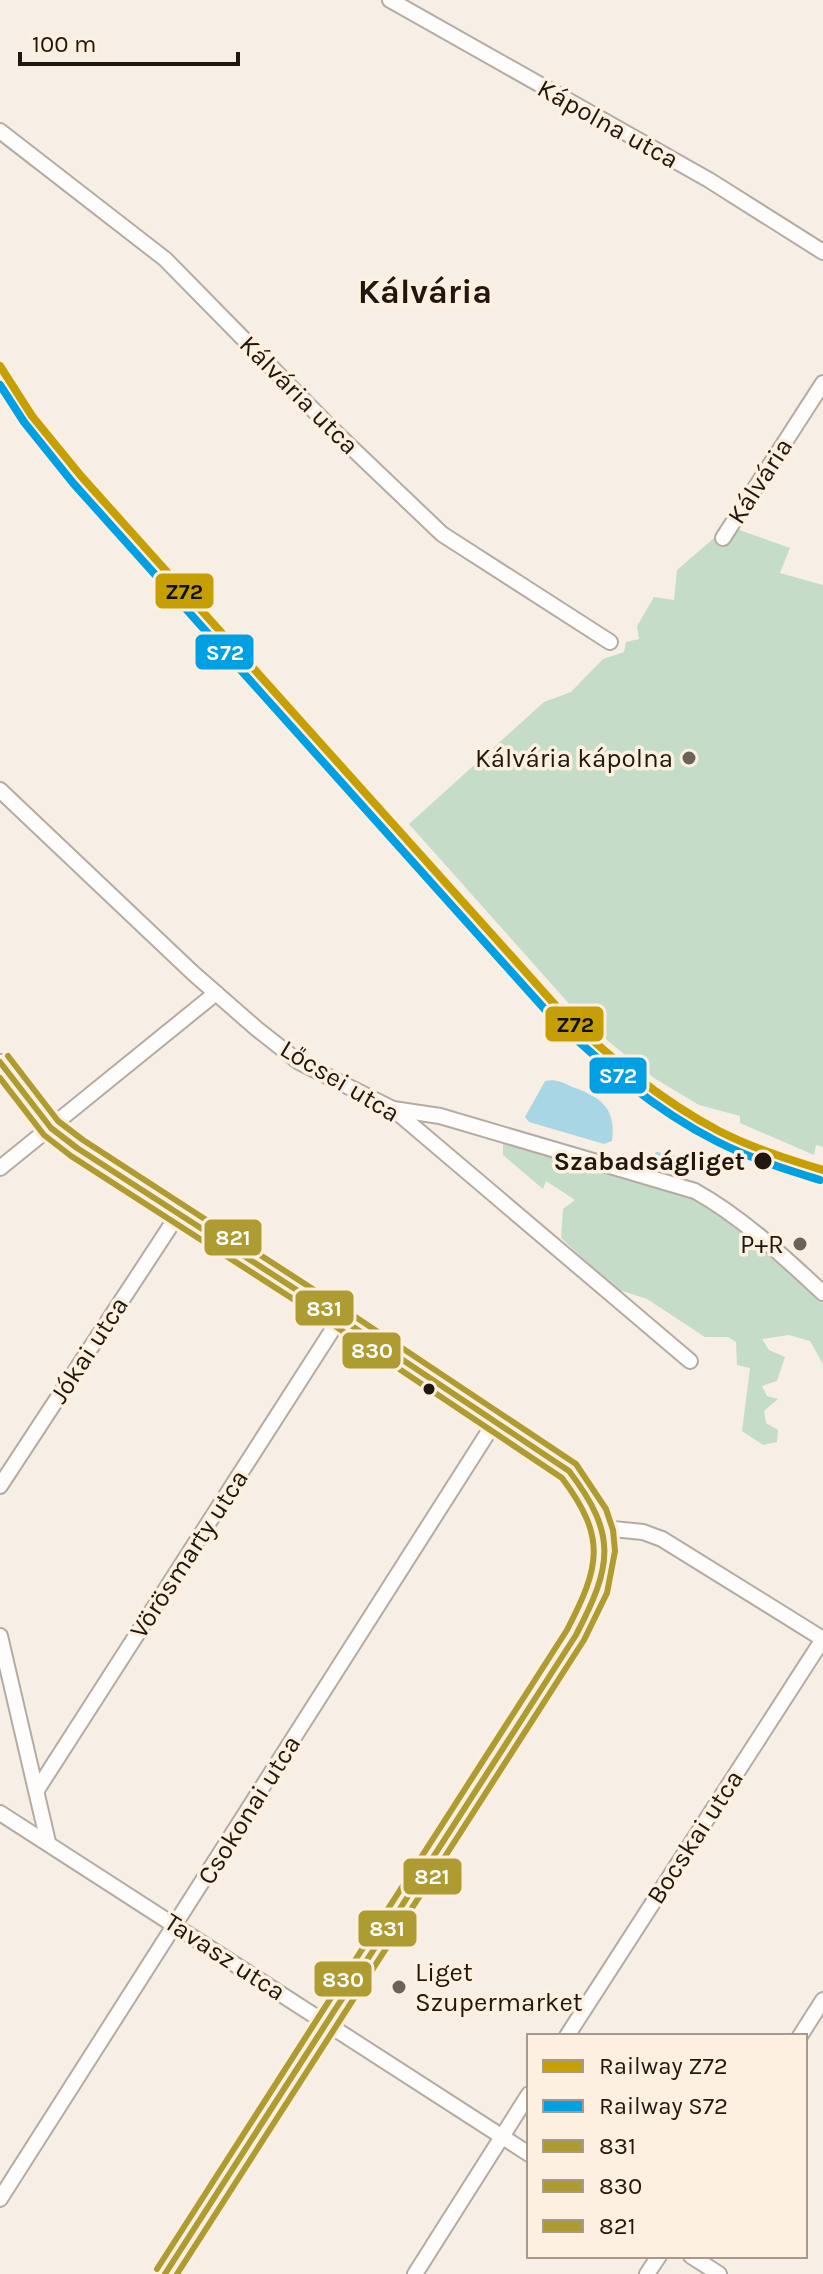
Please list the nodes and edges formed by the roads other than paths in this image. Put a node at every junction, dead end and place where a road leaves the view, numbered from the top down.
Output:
1 (390, 0) edge
2 (0, 131) edge
3 (823, 252) edge
4 (823, 383) edge
5 (723, 538) dead end
6 (610, 642) dead end
7 (0, 790) edge
8 (216, 993) junction
9 (0, 1062) edge
10 (393, 1109) junction
11 (51, 1128) junction
12 (0, 1168) edge
13 (179, 1213) junction
14 (823, 1293) edge
15 (340, 1318) junction
16 (690, 1361) dead end
17 (496, 1420) junction
18 (0, 1486) edge
19 (603, 1528) junction
20 (0, 1636) edge
21 (823, 1639) edge
22 (37, 1790) junction
23 (0, 1813) edge
24 (48, 1842) junction
25 (176, 1925) junction
26 (823, 2000) edge
27 (326, 2023) junction
28 (568, 2034) edge
29 (801, 2034) edge
30 (527, 2097) edge
31 (502, 2137) junction
32 (527, 2153) edge
33 (0, 2199) edge
34 (694, 2258) edge
35 (165, 2274) edge
36 (415, 2274) edge
37 (719, 2274) edge

1 - 3 street, Kápolna utca
2 - 6 street, Kálvária utca
4 - 5 street, Kálvária
7 - 8 street, Lőcsei utca
8 - 10 street, Lőcsei utca
8 - 11 street
9 - 11 street
10 - 14 street
10 - 16 street, Lőcsei utca
11 - 12 street
11 - 13 street
13 - 15 street
13 - 18 street, Jókai utca
15 - 17 street
15 - 22 street, Vörösmarty utca
17 - 19 street
17 - 25 street, Csokonai utca
19 - 21 street
19 - 27 street
20 - 22 street
21 - 28 street, Bocskai utca
22 - 24 street
23 - 24 street, Tavasz utca
24 - 25 street, Tavasz utca
25 - 27 street, Tavasz utca
25 - 33 street, Csokonai utca
26 - 29 street
27 - 31 street, Tavasz utca
27 - 35 street
30 - 31 street
31 - 32 street, Tavasz utca
31 - 36 street
34 - 37 street

